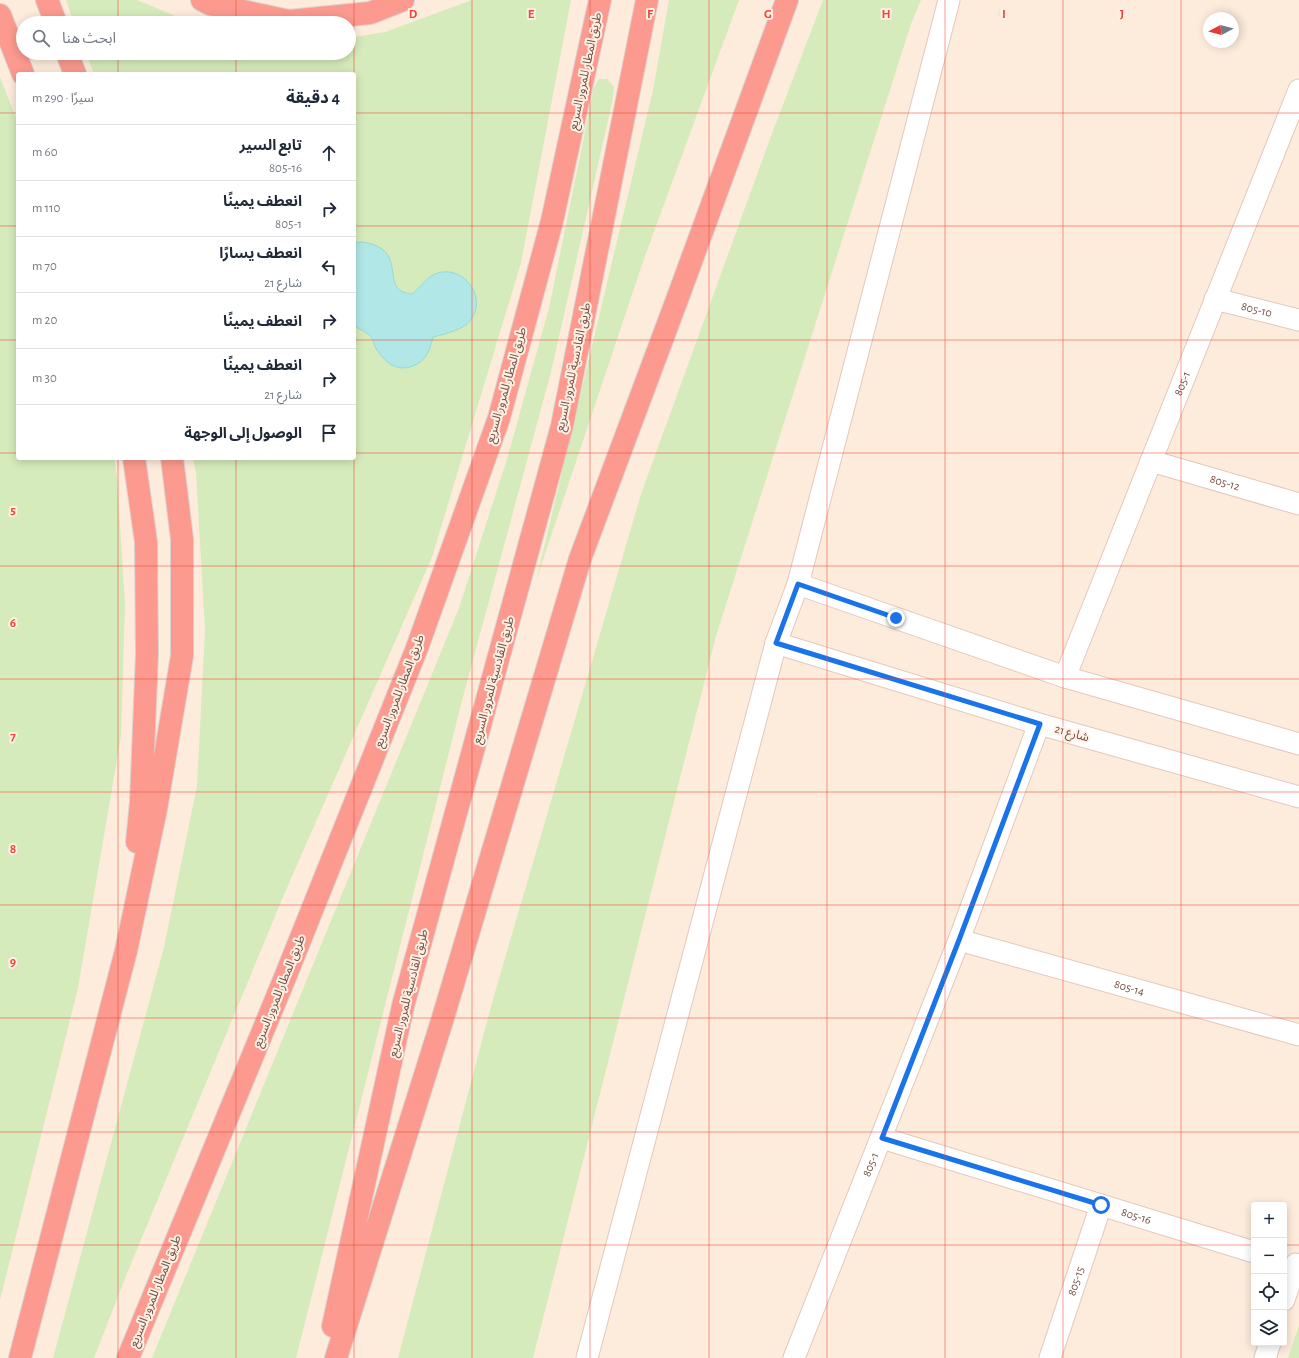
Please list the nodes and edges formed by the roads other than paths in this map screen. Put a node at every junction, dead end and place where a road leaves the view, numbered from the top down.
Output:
1 (202, 0) edge
2 (403, 0) edge
3 (600, 0) edge
4 (647, 0) edge
5 (787, 0) edge
6 (949, 0) edge
7 (0, 15) edge
8 (266, 16) edge
9 (340, 16) edge
10 (16, 56) edge
11 (18, 60) edge
12 (70, 60) edge
13 (22, 72) edge
14 (74, 72) edge
15 (1299, 90) edge
16 (1215, 299) junction
17 (1299, 320) edge
18 (134, 460) edge
19 (172, 460) edge
20 (1151, 461) junction
21 (1299, 504) edge
22 (798, 584) junction
23 (776, 643) junction
24 (1065, 677) junction
25 (1040, 724) junction
26 (1299, 744) edge
27 (1299, 798) edge
28 (959, 940) junction
29 (126, 951) junction
30 (1299, 1035) edge
31 (882, 1138) junction
32 (1101, 1205) junction
33 (1251, 1251) edge
34 (1293, 1263) edge
35 (1287, 1288) edge
36 (1269, 1346) edge
37 (20, 1358) edge
38 (128, 1358) edge
39 (326, 1358) edge
40 (336, 1358) edge
41 (587, 1358) edge
42 (794, 1358) edge
43 (1050, 1358) edge
44 (1265, 1358) edge

1 - 8 highway
2 - 9 highway
3 - 38 highway, طريق المطار للمرور السريع
4 - 39 highway, طريق القادسية للمرور السريع
5 - 40 highway
6 - 22 street
7 - 10 highway
11 - 13 highway
12 - 14 highway
15 - 16 street, 805-1
16 - 17 street, 805-10
16 - 20 street, 805-1
18 - 29 highway
19 - 29 highway
20 - 21 street, 805-12
20 - 24 street, 805-1
22 - 23 street
22 - 24 street
23 - 25 street, شارع 21
23 - 41 street
24 - 26 street
25 - 27 street, شارع 21
25 - 28 street, 805-1
28 - 30 street, 805-14
28 - 31 street, 805-1
29 - 37 highway
31 - 32 street, 805-16
31 - 42 street, 805-1
32 - 33 street, 805-16
32 - 43 street, 805-15
34 - 35 street
36 - 44 street

